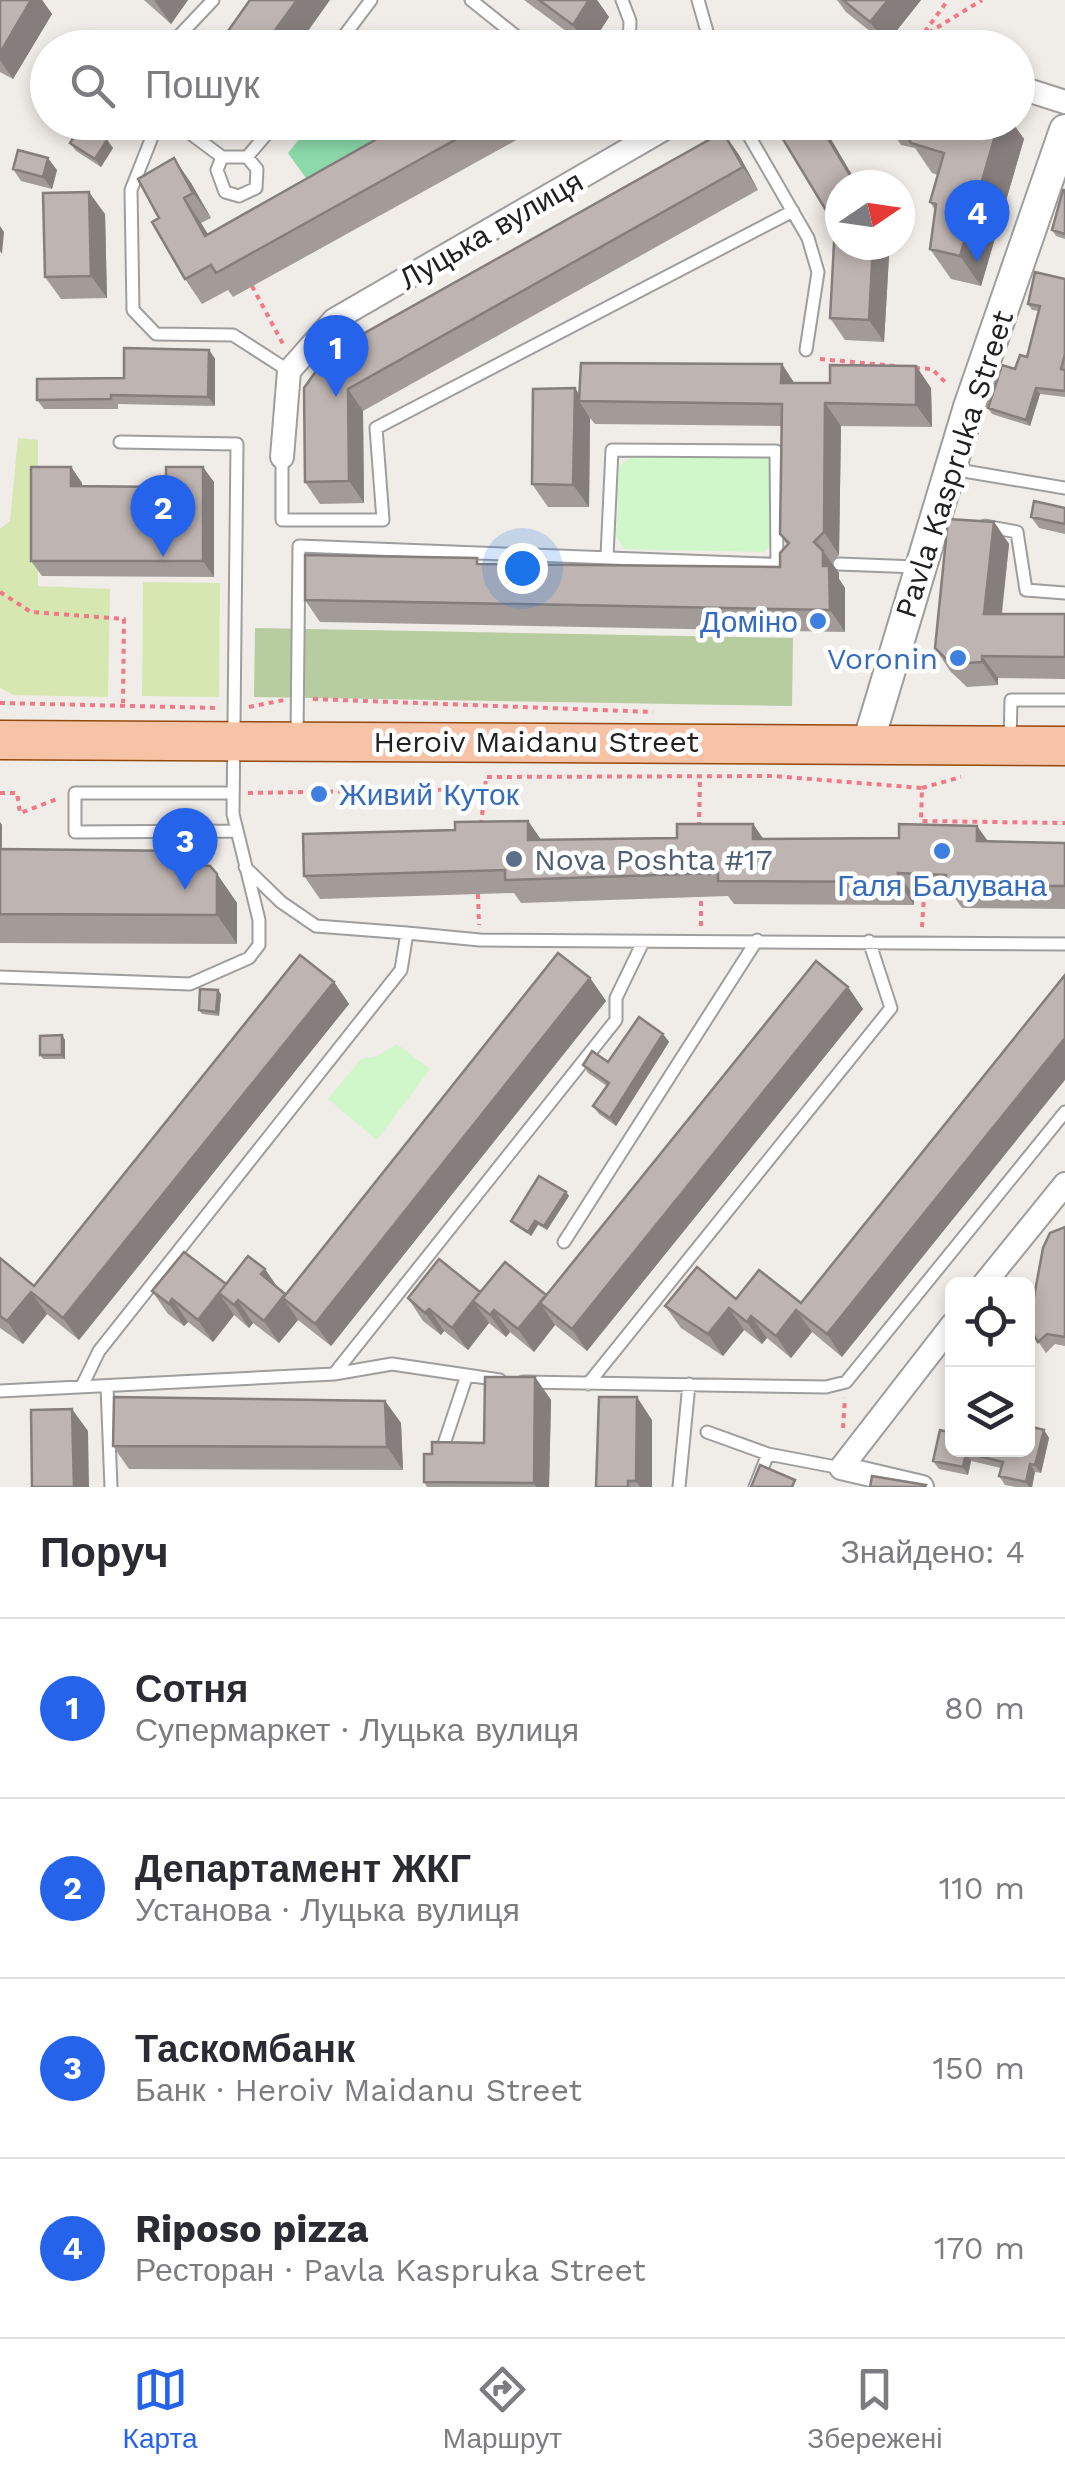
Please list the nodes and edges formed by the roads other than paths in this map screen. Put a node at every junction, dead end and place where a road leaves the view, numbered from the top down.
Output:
1 (213, 0) edge
2 (371, 0) edge
3 (470, 0) edge
4 (622, 0) edge
5 (698, 0) edge
6 (185, 30) edge
7 (348, 30) edge
8 (508, 30) edge
9 (630, 30) edge
10 (707, 30) edge
11 (1035, 92) edge
12 (1065, 102) edge
13 (1065, 130) edge
14 (151, 140) edge
15 (198, 140) edge
16 (262, 140) edge
17 (643, 140) edge
18 (752, 140) edge
19 (222, 158) junction
20 (247, 158) junction
21 (793, 211) junction
22 (806, 350) road end
23 (291, 368) junction
24 (120, 442) dead end
25 (282, 456) joint
26 (952, 469) junction
27 (1065, 488) edge
28 (971, 523) edge
29 (608, 556) junction
30 (777, 564) junction
31 (839, 564) dead end
32 (796, 566) edge
33 (922, 567) junction
34 (1065, 592) edge
35 (1065, 700) edge
36 (236, 724) junction
37 (2, 730) edge
38 (297, 740) junction
39 (868, 743) junction
40 (1010, 746) junction
41 (1065, 746) edge
42 (233, 793) junction
43 (236, 832) junction
44 (242, 864) junction
45 (407, 933) junction
46 (757, 940) junction
47 (868, 941) junction
48 (643, 942) junction
49 (1065, 944) edge
50 (0, 977) edge
51 (1065, 1112) edge
52 (1065, 1184) edge
53 (564, 1242) dead end
54 (990, 1277) edge
55 (945, 1334) edge
56 (334, 1374) junction
57 (467, 1375) junction
58 (588, 1384) junction
59 (689, 1384) junction
60 (82, 1386) junction
61 (107, 1386) junction
62 (0, 1391) edge
63 (708, 1432) dead end
64 (768, 1454) junction
65 (841, 1468) junction
66 (431, 1470) edge
67 (879, 1483) edge
68 (111, 1487) edge
69 (679, 1487) edge
70 (755, 1487) edge
71 (922, 1487) edge

1 - 6 lane
2 - 7 lane
3 - 8 lane
4 - 9 lane
5 - 10 lane
11 - 12 street
13 - 26 street, Pavla Kaspruka Street
14 - 23 lane
15 - 19 lane
16 - 20 lane
17 - 23 street, Луцька вулиця
18 - 21 lane
19 - 20 lane
19 - 20 lane
21 - 22 lane
21 - 25 lane
23 - 25 street
24 - 36 lane
26 - 27 lane
26 - 33 street, Pavla Kaspruka Street
28 - 34 lane
29 - 30 lane
29 - 30 lane
29 - 38 lane
30 - 32 lane
31 - 33 lane
33 - 39 street, Pavla Kaspruka Street
35 - 40 lane
36 - 37 main road, Heroiv Maidanu Street
36 - 38 main road, Heroiv Maidanu Street
36 - 42 lane
38 - 39 main road, Heroiv Maidanu Street
39 - 40 main road, Heroiv Maidanu Street
40 - 41 main road, Heroiv Maidanu Street
42 - 43 lane
42 - 43 lane
43 - 44 lane
44 - 45 lane
44 - 50 lane
45 - 48 lane
45 - 60 lane
46 - 47 lane
46 - 48 lane
46 - 53 lane
47 - 49 lane
47 - 58 lane
48 - 56 lane
51 - 59 lane
52 - 54 street
55 - 65 street
56 - 57 lane
56 - 61 lane
57 - 58 lane
57 - 66 lane
58 - 59 lane
59 - 69 lane
60 - 61 lane
60 - 62 lane
61 - 68 lane
63 - 64 lane
64 - 65 lane
64 - 70 lane
65 - 67 street
67 - 71 street

